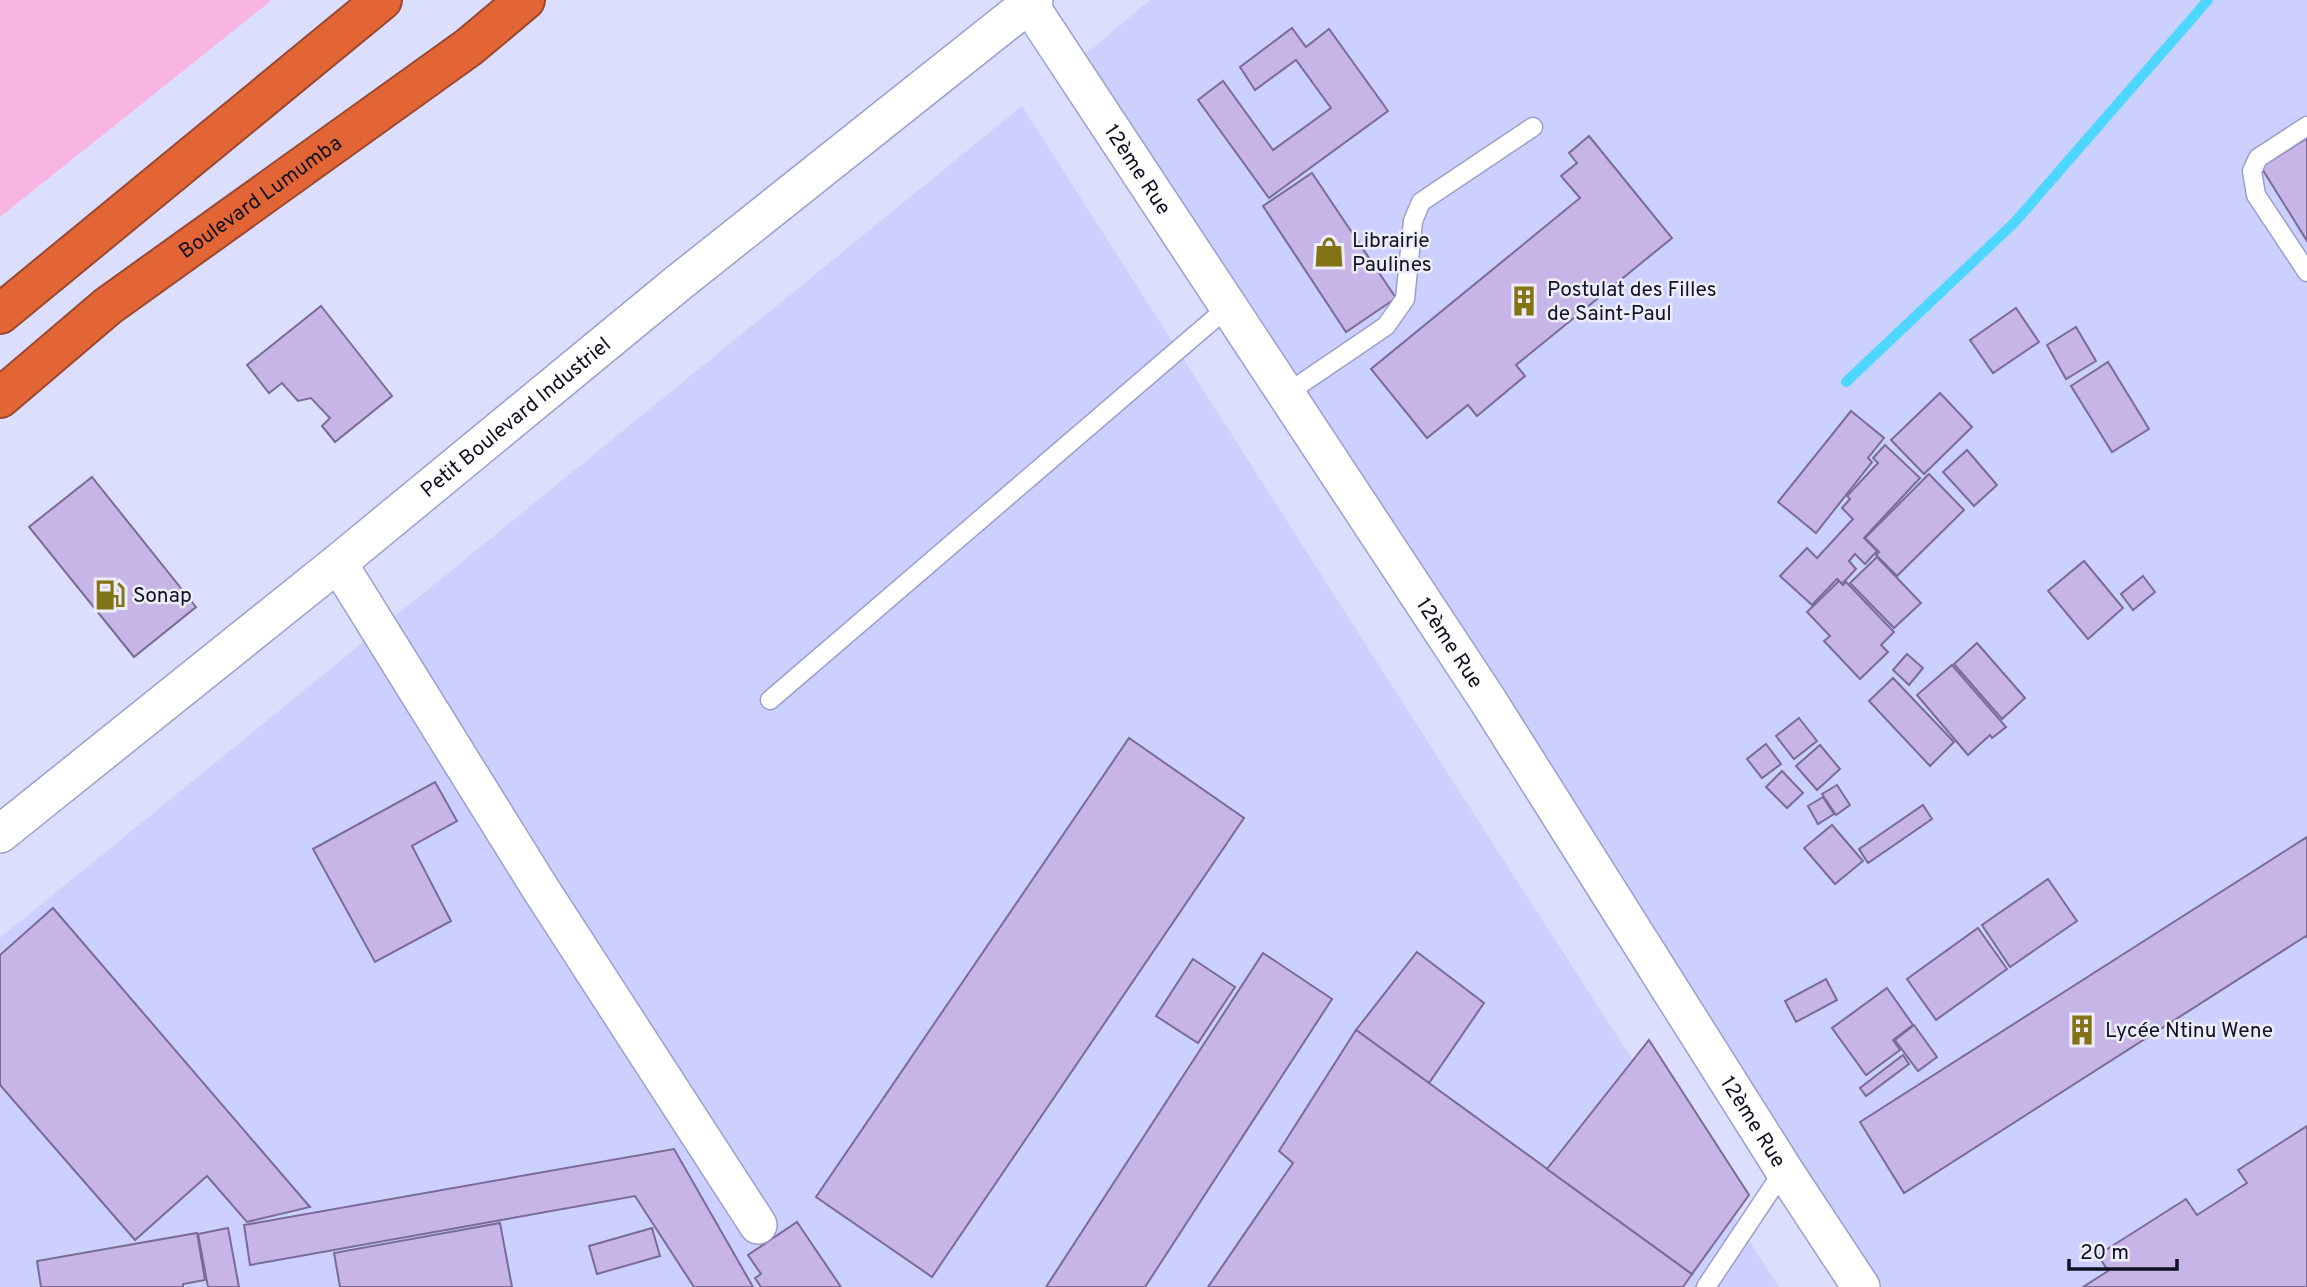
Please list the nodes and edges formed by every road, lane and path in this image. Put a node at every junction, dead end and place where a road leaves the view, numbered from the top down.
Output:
1 (382, 0) edge
2 (525, 0) edge
3 (1031, 2) edge
4 (2307, 126) edge
5 (1533, 127) dead end
6 (2307, 272) edge
7 (1228, 307) junction
8 (0, 314) edge
9 (1286, 394) junction
10 (0, 398) edge
11 (338, 563) junction
12 (770, 700) dead end
13 (0, 834) edge
14 (1784, 1170) junction
15 (758, 1225) dead end
16 (1706, 1287) edge
17 (1861, 1287) edge

1 - 8 highway
2 - 10 highway, Boulevard Lumumba
3 - 7 street, 12ème Rue
3 - 11 street, Petit Boulevard Industriel
4 - 6 lane
5 - 9 lane
7 - 9 street, 12ème Rue
7 - 12 lane
9 - 14 street, 12ème Rue
11 - 13 street, Petit Boulevard Industriel
11 - 15 street
14 - 16 lane
14 - 17 street, 12ème Rue

